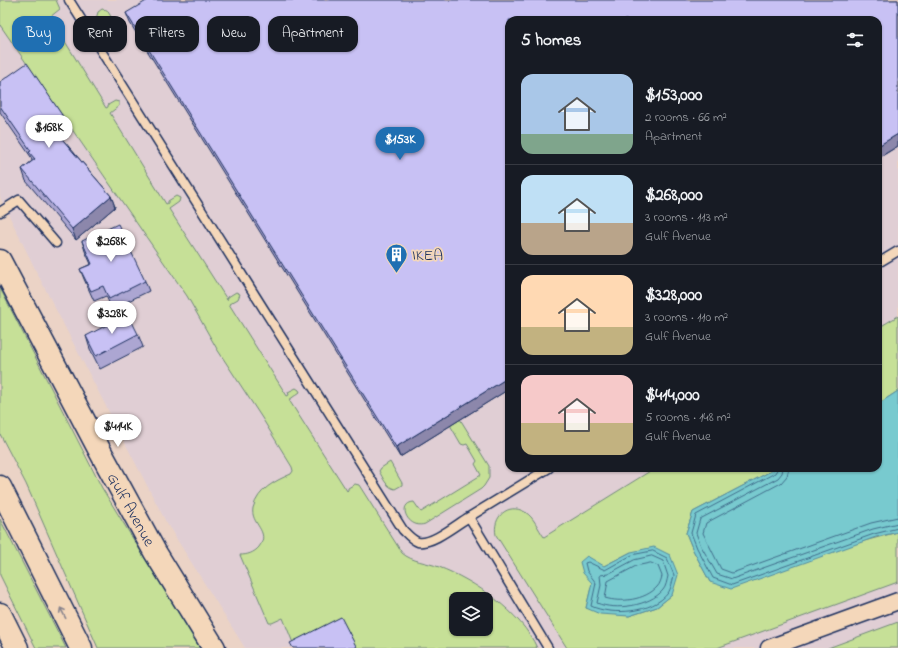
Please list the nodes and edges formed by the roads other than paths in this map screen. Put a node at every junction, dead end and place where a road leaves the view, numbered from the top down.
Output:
1 (69, 0) edge
2 (0, 212) edge
3 (56, 243) dead end
4 (898, 251) edge
5 (0, 261) edge
6 (882, 261) edge
7 (542, 472) edge
8 (0, 487) edge
9 (469, 517) junction
10 (898, 601) edge
11 (0, 614) edge
12 (17, 648) edge
13 (81, 648) edge
14 (214, 648) edge
15 (548, 648) edge
16 (769, 648) edge

1 - 9 lane
2 - 3 lane
4 - 6 lane
5 - 14 main road, Gulf Avenue
7 - 9 lane
13 -> 8 main road
9 - 15 lane
10 - 16 street
11 - 12 main road

